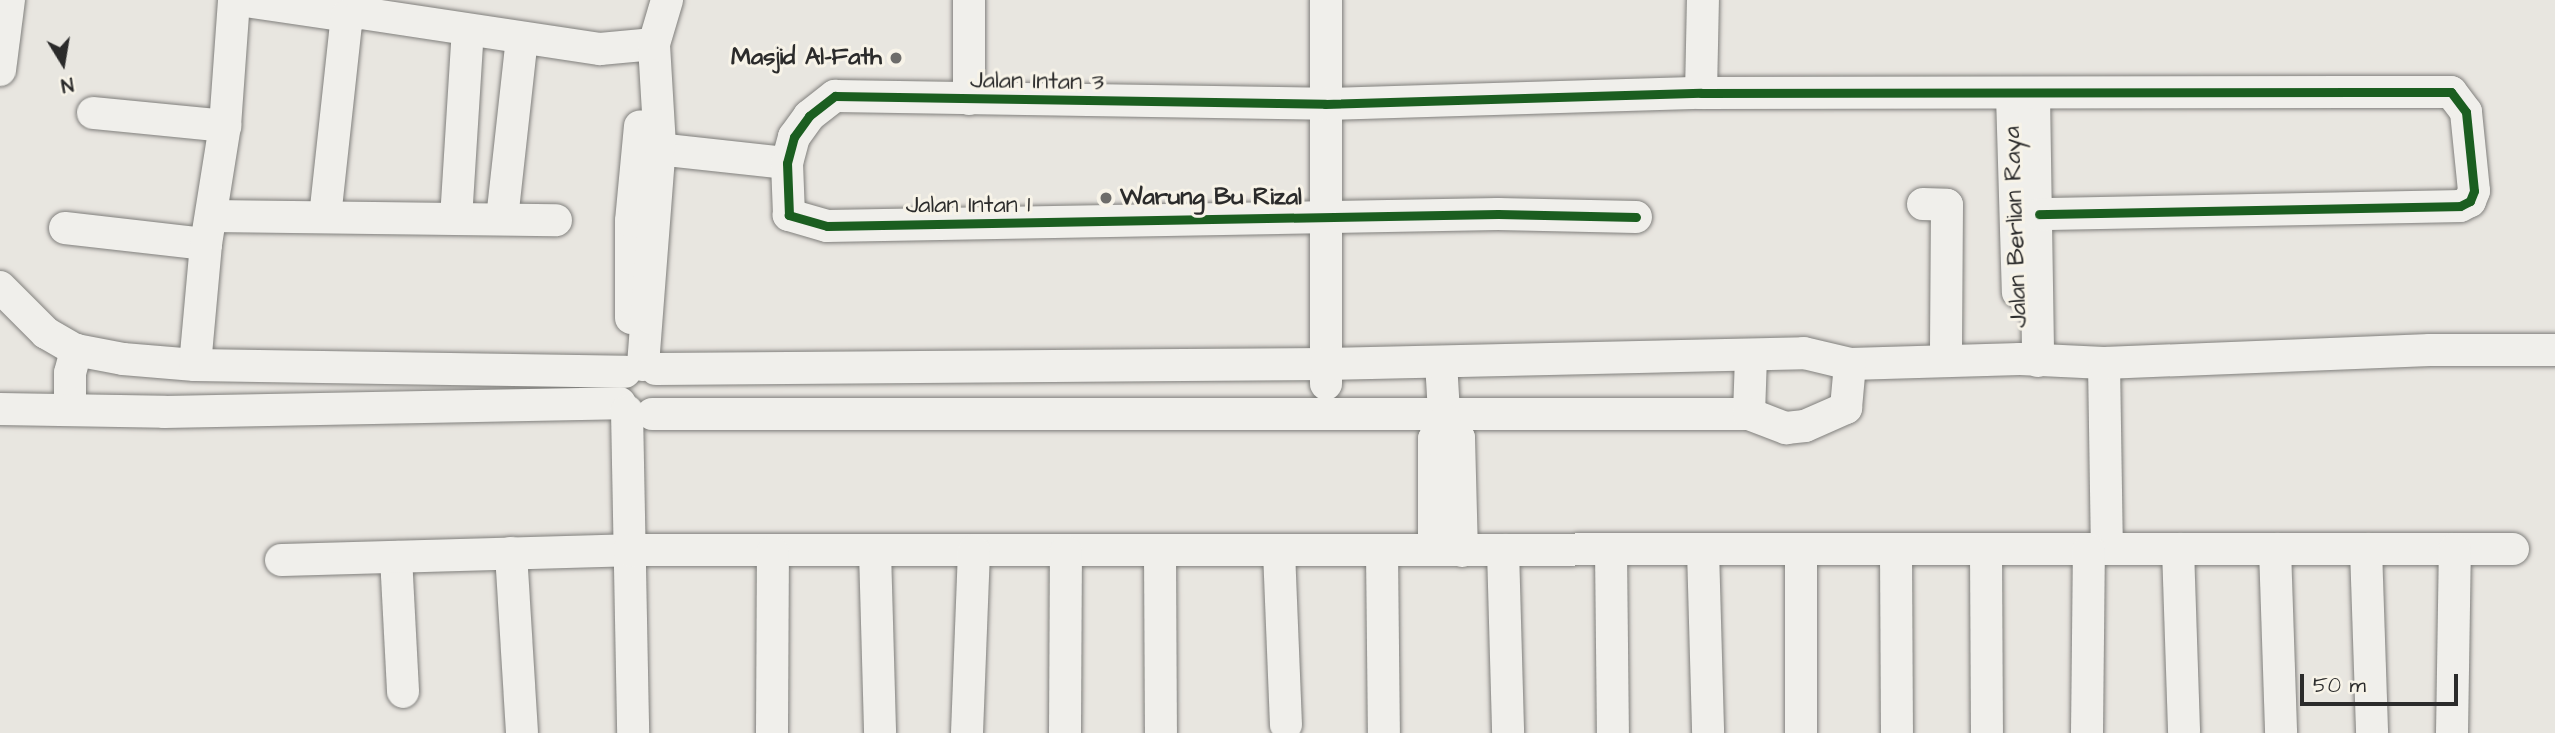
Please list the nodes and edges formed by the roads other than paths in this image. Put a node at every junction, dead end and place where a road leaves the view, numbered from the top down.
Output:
1 (9, 0) edge
2 (234, 0) edge
3 (239, 0) edge
4 (667, 0) edge
5 (969, 0) edge
6 (1326, 0) edge
7 (1703, 0) edge
8 (347, 16) junction
9 (468, 30) junction
10 (522, 38) junction
11 (654, 46) junction
12 (0, 70) edge
13 (1701, 93) junction
14 (2023, 95) junction
15 (969, 100) junction
16 (1325, 104) junction
17 (93, 113) dead end
18 (225, 127) junction
19 (649, 146) junction
20 (787, 163) junction
21 (1923, 204) dead end
22 (2039, 214) junction
23 (325, 217) junction
24 (1636, 217) dead end
25 (456, 219) junction
26 (502, 219) junction
27 (556, 220) dead end
28 (1328, 220) junction
29 (65, 228) dead end
30 (209, 230) junction
31 (0, 287) edge
32 (2555, 350) edge
33 (76, 351) junction
34 (1751, 358) junction
35 (1945, 360) junction
36 (2029, 360) junction
37 (1441, 362) junction
38 (164, 363) junction
39 (2104, 363) junction
40 (1850, 364) junction
41 (195, 365) junction
42 (1326, 365) junction
43 (638, 369) junction
44 (70, 408) junction
45 (0, 409) edge
46 (636, 411) junction
47 (1326, 411) junction
48 (164, 412) junction
49 (1749, 414) junction
50 (1444, 416) junction
51 (2098, 549) junction
52 (2178, 549) junction
53 (2275, 549) junction
54 (2365, 549) junction
55 (2455, 549) junction
56 (2513, 549) dead end
57 (1503, 550) junction
58 (1611, 550) junction
59 (1703, 550) junction
60 (1801, 550) junction
61 (1896, 550) junction
62 (1986, 550) junction
63 (639, 551) junction
64 (876, 551) junction
65 (974, 551) junction
66 (1066, 551) junction
67 (1160, 551) junction
68 (1279, 551) junction
69 (1382, 551) junction
70 (1448, 551) junction
71 (773, 552) junction
72 (511, 553) junction
73 (396, 557) junction
74 (281, 560) dead end
75 (403, 692) dead end
76 (1286, 725) dead end
77 (2184, 732) edge
78 (522, 733) edge
79 (632, 733) edge
80 (650, 733) edge
81 (772, 733) edge
82 (880, 733) edge
83 (967, 733) edge
84 (1065, 733) edge
85 (1161, 733) edge
86 (1384, 733) edge
87 (1508, 733) edge
88 (1614, 733) edge
89 (1708, 733) edge
90 (1801, 733) edge
91 (1897, 733) edge
92 (1987, 733) edge
93 (2087, 733) edge
94 (2281, 733) edge
95 (2372, 733) edge
96 (2452, 733) edge

1 - 12 street
2 - 18 street
3 - 8 street
4 - 11 street
5 - 15 street
6 - 16 street
7 - 13 street
8 - 9 street
8 - 23 street
9 - 10 street
9 - 25 street
10 - 11 street
10 - 26 street
11 - 19 street
13 - 14 street, Jalan Intan 3
13 - 16 street, Jalan Intan 3
14 - 22 street, Jalan Berlian Raya
14 - 22 street, Jalan Intan 3
14 - 36 street, Jalan Berlian Raya
15 - 16 street, Jalan Intan 3
15 - 20 street, Jalan Intan 3
16 - 28 street
17 - 18 street
18 - 30 street
19 - 20 street
19 - 43 street
20 - 28 street, Jalan Intan 1
21 - 35 street
22 - 36 street, Jalan Berlian Raya
23 - 25 street
23 - 30 street
24 - 28 street
25 - 26 street
26 - 27 street
28 - 42 street
29 - 30 street
30 - 41 street
31 - 33 street
32 - 39 street
33 - 38 street
33 - 44 street
34 - 37 street
34 - 40 street
34 - 49 street
35 - 36 street
35 - 40 street
36 - 39 street
37 - 42 street
37 - 50 street
38 - 41 street
38 - 48 street
39 - 51 street
40 - 49 street
41 - 43 street
42 - 43 street
42 - 47 street
43 - 46 street
43 - 46 street
44 - 45 street
44 - 48 street
46 - 47 street
46 - 48 street
46 - 63 street
47 - 50 street
49 - 50 street
50 - 70 street
51 - 52 street
51 - 62 street
51 - 93 street
52 - 53 street
52 - 77 street
53 - 54 street
53 - 94 street
54 - 55 street
54 - 95 street
55 - 56 street
55 - 96 street
57 - 58 street
57 - 70 street
57 - 87 street
58 - 59 street
58 - 88 street
59 - 60 street
59 - 89 street
60 - 61 street
60 - 90 street
61 - 62 street
61 - 91 street
62 - 92 street
63 - 71 street
63 - 72 street
63 - 79 street
63 - 80 street
64 - 65 street
64 - 71 street
64 - 82 street
65 - 66 street
65 - 83 street
66 - 67 street
66 - 84 street
67 - 68 street
67 - 85 street
68 - 69 street
68 - 76 street
69 - 70 street
69 - 86 street
71 - 81 street
72 - 73 street
72 - 78 street
73 - 74 street
73 - 75 street

